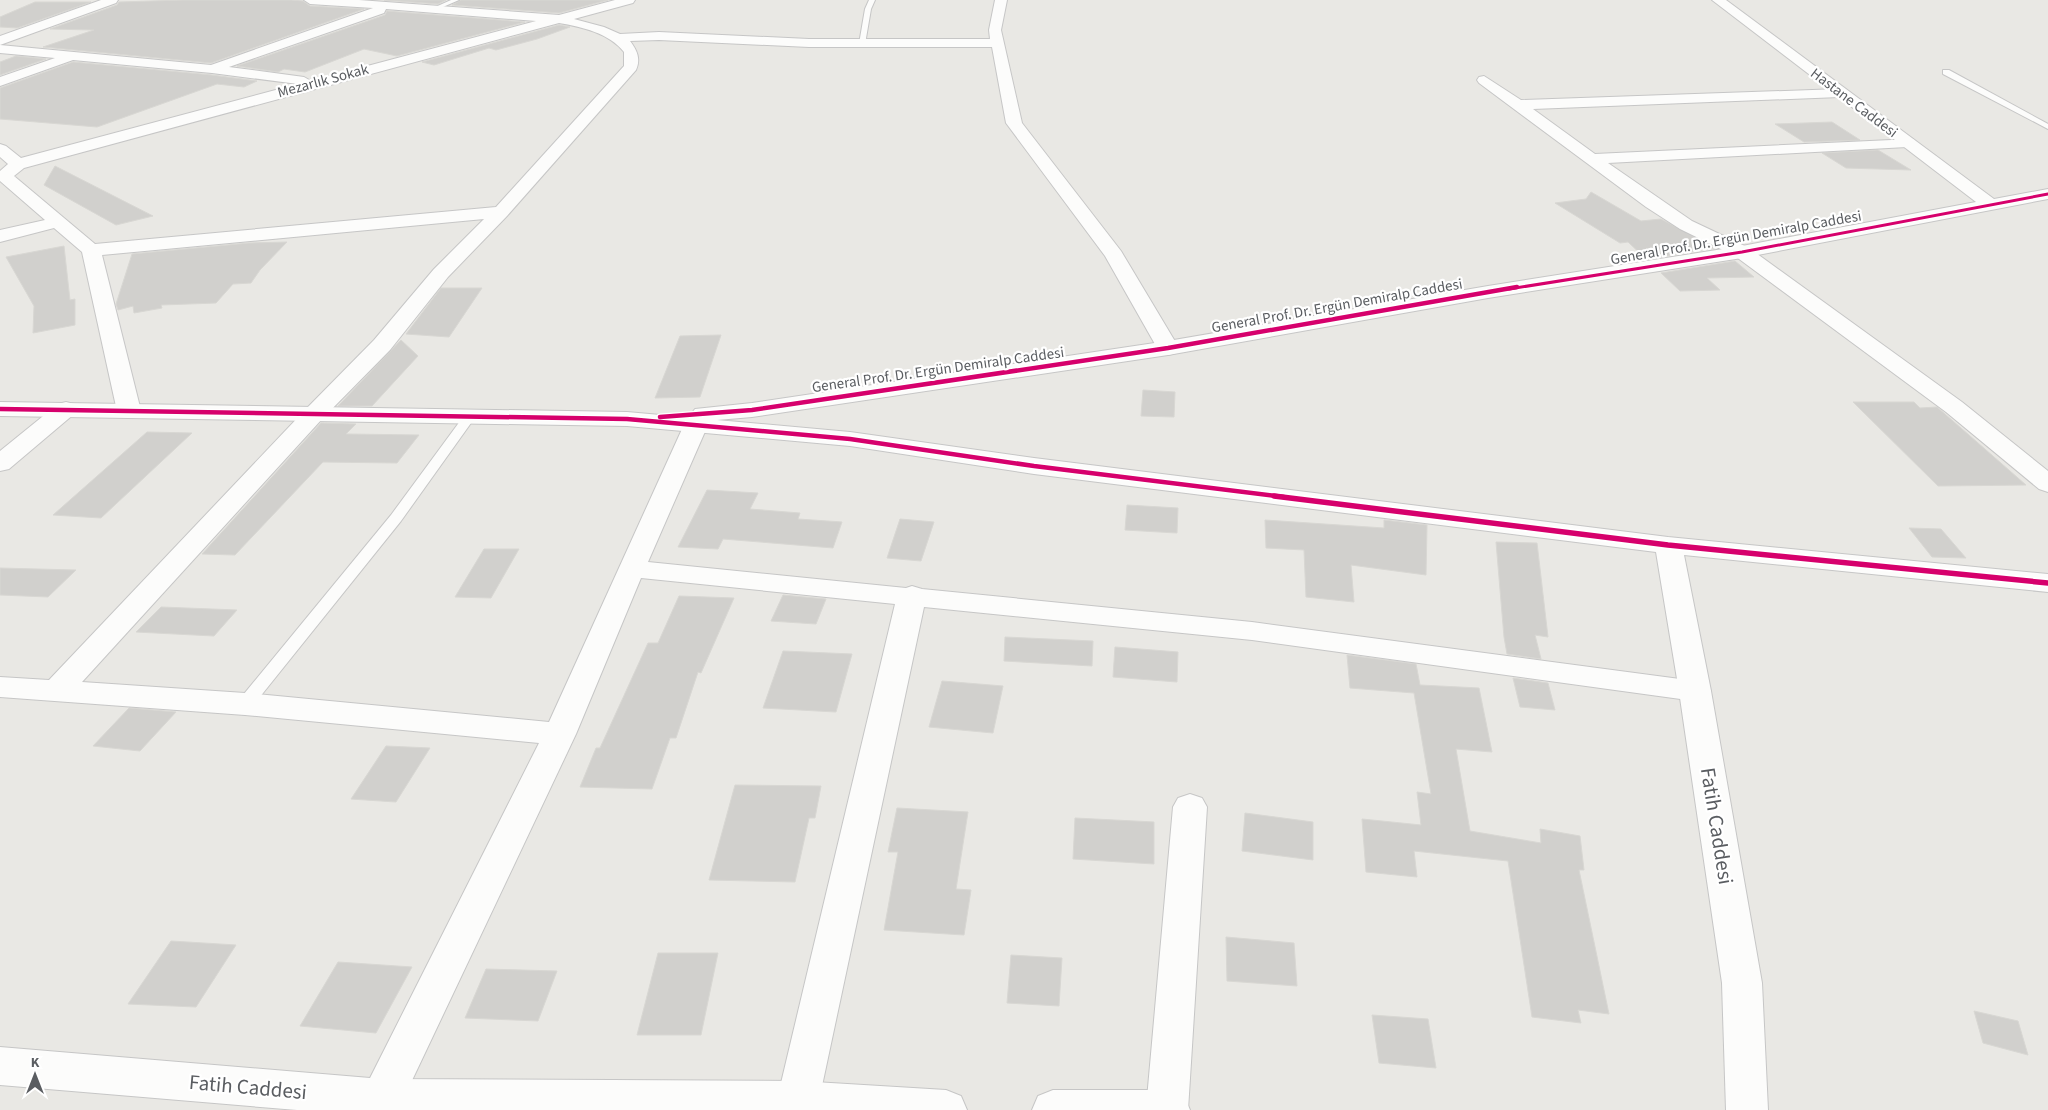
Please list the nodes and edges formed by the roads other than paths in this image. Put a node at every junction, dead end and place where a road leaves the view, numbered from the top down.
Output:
1 (92, 0) edge
2 (112, 0) edge
3 (310, 0) edge
4 (456, 0) edge
5 (630, 0) edge
6 (872, 0) edge
7 (1001, 0) edge
8 (1718, 0) edge
9 (394, 3) edge
10 (434, 9) junction
11 (561, 19) junction
12 (0, 33) edge
13 (619, 38) junction
14 (0, 41) edge
15 (998, 43) junction
16 (862, 44) junction
17 (0, 49) edge
18 (77, 55) junction
19 (212, 69) junction
20 (1946, 72) dead end
21 (1484, 80) dead end
22 (0, 82) edge
23 (316, 83) junction
24 (1840, 93) junction
25 (1517, 105) junction
26 (2048, 127) edge
27 (1907, 142) junction
28 (0, 149) edge
29 (1592, 160) junction
30 (7, 172) edge
31 (2048, 194) edge
32 (1991, 205) junction
33 (500, 212) junction
34 (58, 222) junction
35 (0, 236) edge
36 (91, 250) junction
37 (1742, 252) junction
38 (1168, 348) junction
39 (0, 409) edge
40 (66, 409) junction
41 (129, 411) junction
42 (314, 414) junction
43 (470, 416) junction
44 (627, 419) junction
45 (696, 427) junction
46 (0, 464) edge
47 (2048, 484) edge
48 (1668, 545) junction
49 (631, 568) junction
50 (2048, 583) edge
51 (912, 595) junction
52 (0, 687) edge
53 (58, 690) junction
54 (1695, 691) junction
55 (245, 704) junction
56 (560, 734) junction
57 (1190, 807) dead end
58 (0, 1066) edge
59 (382, 1098) junction
60 (798, 1100) junction
61 (946, 1110) edge
62 (1053, 1110) edge
63 (1168, 1110) edge
64 (1747, 1110) edge

1 - 12 street
2 - 14 street
3 - 9 street
4 - 10 lane
5 - 11 street, Mezarlık Sokak
6 - 16 lane
7 - 15 street
8 - 24 street, Hastane Caddesi
9 - 10 street
9 - 19 street
10 - 11 street
11 - 13 street
11 - 23 street, Mezarlık Sokak
13 - 16 street
13 - 33 street
15 - 16 street
15 - 38 street
17 - 18 street
18 - 19 street
18 - 22 street
19 - 23 street
20 - 26 lane
21 - 25 street
23 - 30 street, Mezarlık Sokak
24 - 25 street
24 - 27 street, Hastane Caddesi
25 - 29 street
27 - 29 street
27 - 32 street, Hastane Caddesi
28 - 30 street
29 - 37 street
30 - 34 street
31 - 32 street, General Prof. Dr. Ergün Demiralp Caddesi
32 - 37 street, General Prof. Dr. Ergün Demiralp Caddesi
33 - 36 street
33 - 42 street
34 - 35 street
34 - 36 street
36 - 41 street
37 - 38 street, General Prof. Dr. Ergün Demiralp Caddesi
37 - 47 street
38 - 44 street, General Prof. Dr. Ergün Demiralp Caddesi
39 - 40 street
40 - 41 street
40 - 46 street
41 - 42 street
42 - 43 street
42 - 53 street
43 - 44 street
43 - 55 lane
44 - 45 street
45 - 48 street
45 - 49 street
48 - 50 street
48 - 54 street, Fatih Caddesi
49 - 51 street
49 - 56 street
51 - 54 street
51 - 60 street
52 - 53 street
53 - 55 street
54 - 64 street, Fatih Caddesi
55 - 56 street
56 - 59 street
57 - 63 street
58 - 59 street, Fatih Caddesi
59 - 60 street, Fatih Caddesi
60 - 61 street, Fatih Caddesi
62 - 63 street

